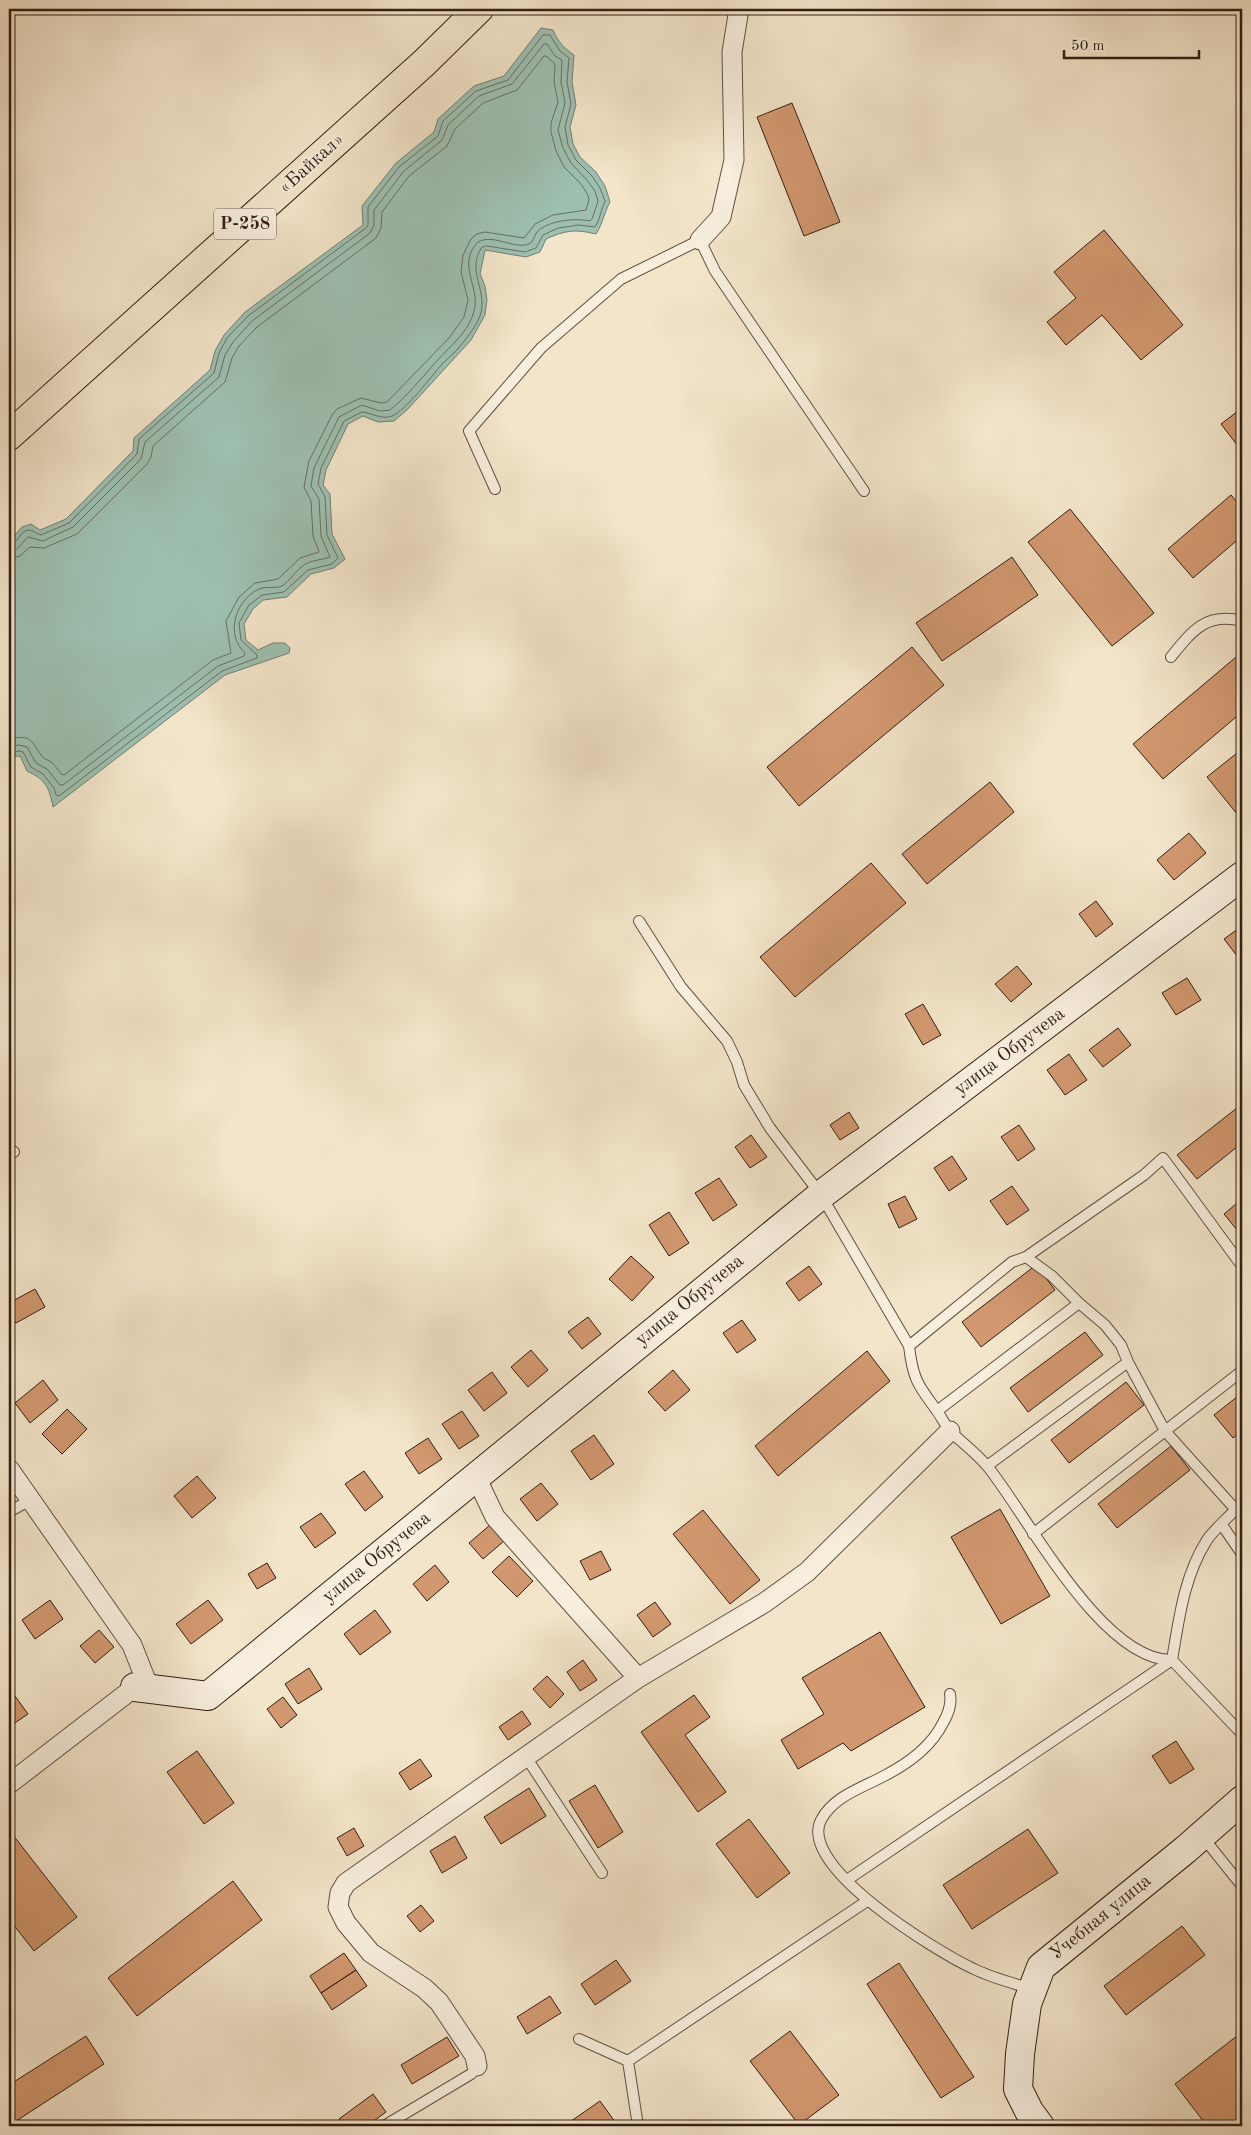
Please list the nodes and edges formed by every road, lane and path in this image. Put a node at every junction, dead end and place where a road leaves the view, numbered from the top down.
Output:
1 (479, 9) edge
2 (739, 9) edge
3 (700, 240) junction
4 (9, 436) edge
5 (495, 488) dead end
6 (864, 491) dead end
7 (1242, 621) edge
8 (1171, 656) dead end
9 (1242, 876) edge
10 (639, 921) dead end
11 (820, 1195) junction
12 (1239, 1254) edge
13 (1026, 1257) junction
14 (1242, 1266) edge
15 (1079, 1303) junction
16 (909, 1346) junction
17 (1128, 1362) junction
18 (1242, 1371) edge
19 (937, 1411) junction
20 (950, 1431) junction
21 (1165, 1431) junction
22 (988, 1466) junction
23 (9, 1469) edge
24 (476, 1477) junction
25 (30, 1500) junction
26 (1239, 1507) edge
27 (9, 1512) edge
28 (1222, 1525) junction
29 (1033, 1534) junction
30 (1242, 1554) edge
31 (1172, 1660) junction
32 (638, 1678) junction
33 (142, 1687) junction
34 (950, 1694) dead end
35 (1242, 1734) edge
36 (526, 1757) junction
37 (9, 1784) edge
38 (1242, 1800) edge
39 (1201, 1835) junction
40 (602, 1873) dead end
41 (847, 1880) junction
42 (1242, 1886) edge
43 (867, 1901) junction
44 (1033, 1989) junction
45 (578, 2039) dead end
46 (628, 2061) junction
47 (478, 2066) joint
48 (384, 2126) edge
49 (638, 2126) edge
50 (1040, 2126) edge

1 - 4 highway, «Байкал» / Р-258
2 - 3 street
3 - 5 lane
3 - 6 lane
7 - 8 lane
9 - 11 street, улица Обручева
10 - 11 lane
11 - 16 lane
11 - 24 street, улица Обручева
12 - 13 lane
12 - 14 lane
13 - 15 lane
13 - 16 lane
15 - 17 lane
15 - 19 lane
16 - 19 lane
17 - 21 lane
17 - 22 lane
18 - 21 lane
19 - 20 lane
20 - 22 lane
20 - 32 street
21 - 26 lane
21 - 29 lane
22 - 29 lane
23 - 25 street
24 - 32 street
24 - 33 street, улица Обручева
25 - 27 lane
25 - 33 street
26 - 28 lane
28 - 30 lane
28 - 31 lane
29 - 31 lane
31 - 35 lane
31 - 41 lane
32 - 36 street
33 - 37 street
34 - 41 lane
36 - 40 lane
36 - 47 street
38 - 39 street, Учебная улица
39 - 42 lane
39 - 44 street, Учебная улица
41 - 43 lane
43 - 44 lane
43 - 46 lane
44 - 50 street, Учебная улица
45 - 46 lane
46 - 49 lane
47 - 48 lane

